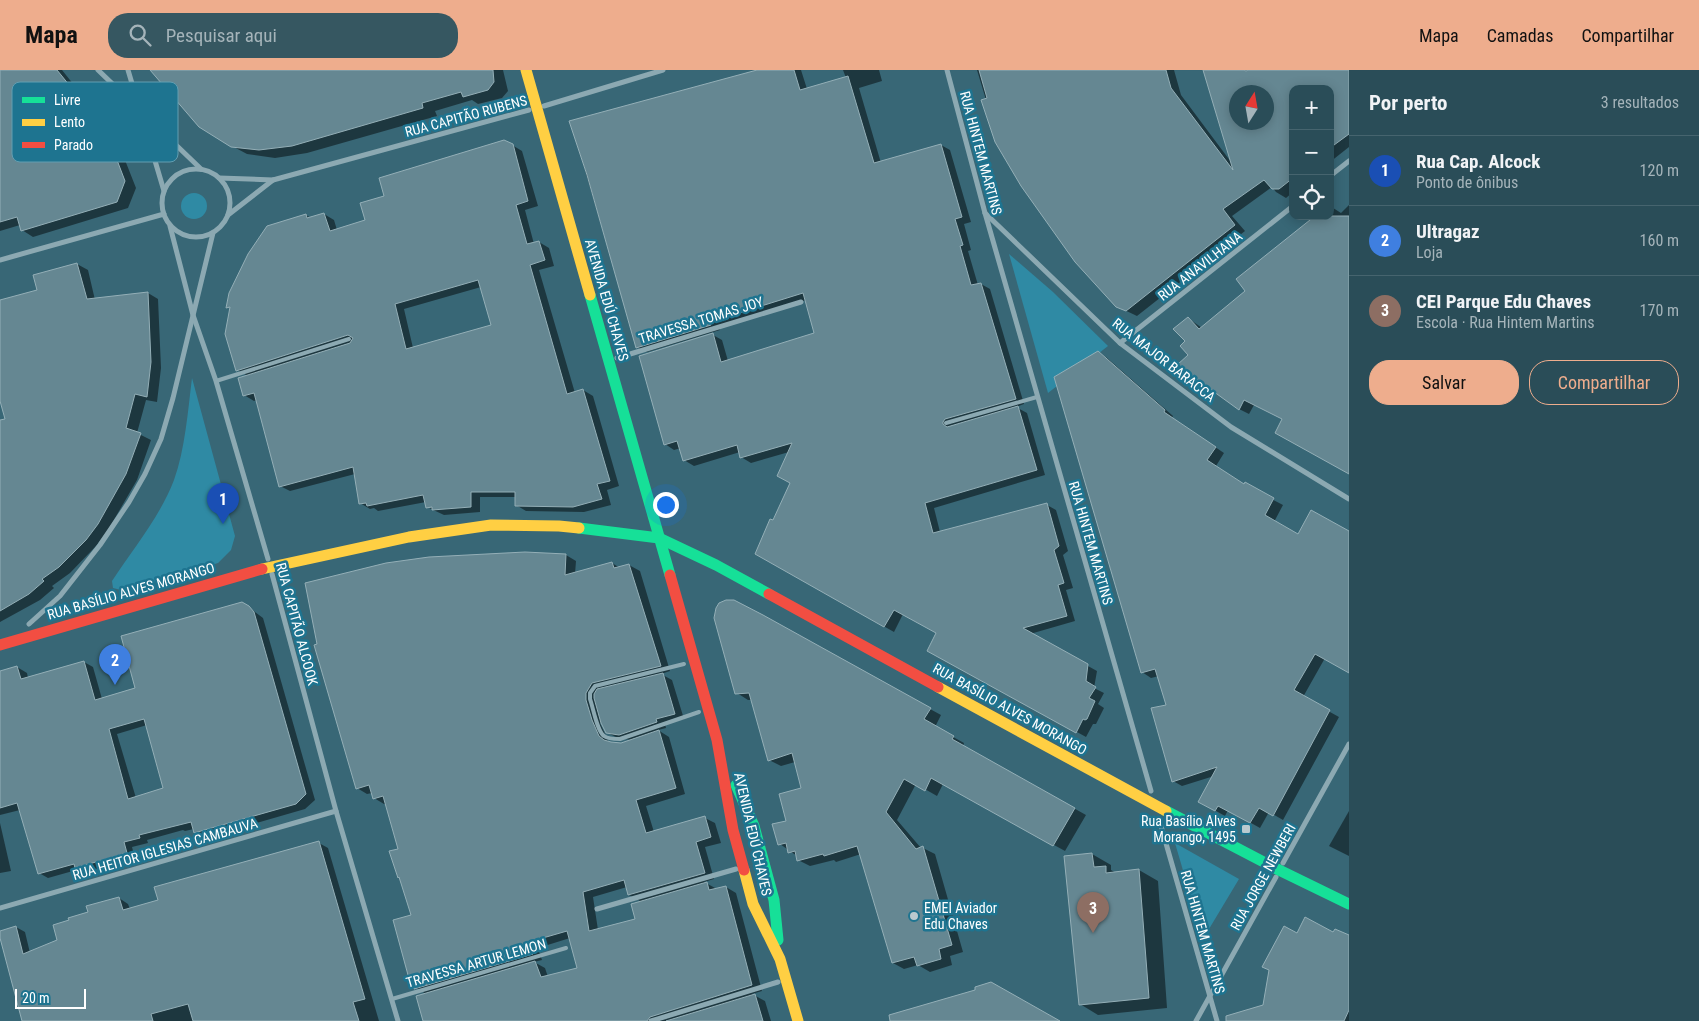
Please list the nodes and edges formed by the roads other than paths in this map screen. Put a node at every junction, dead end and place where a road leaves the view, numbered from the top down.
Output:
1 (98, 70) edge
2 (128, 70) edge
3 (526, 70) edge
4 (663, 70) edge
5 (947, 70) edge
6 (111, 82) edge
7 (132, 82) edge
8 (536, 108) junction
9 (178, 146) edge
10 (1349, 161) edge
11 (155, 162) edge
12 (201, 169) junction
13 (1331, 175) edge
14 (219, 178) junction
15 (273, 180) junction
16 (164, 191) junction
17 (1289, 209) edge
18 (985, 213) junction
19 (164, 214) junction
20 (228, 215) junction
21 (170, 226) junction
22 (213, 233) junction
23 (0, 260) edge
24 (801, 302) dead end
25 (193, 315) junction
26 (349, 339) dead end
27 (1120, 343) junction
28 (608, 360) junction
29 (216, 381) junction
30 (1037, 397) junction
31 (946, 423) dead end
32 (1349, 499) edge
33 (659, 538) junction
34 (270, 567) junction
35 (24, 629) dead end
36 (9, 640) edge
37 (694, 662) junction
38 (708, 709) junction
39 (717, 740) junction
40 (1349, 744) edge
41 (1155, 805) junction
42 (336, 811) junction
43 (743, 867) junction
44 (1279, 870) junction
45 (1349, 904) edge
46 (0, 908) edge
47 (597, 909) dead end
48 (566, 948) dead end
49 (780, 959) junction
50 (786, 980) junction
51 (1210, 996) junction
52 (392, 999) junction
53 (398, 1021) edge
54 (651, 1021) edge
55 (798, 1021) edge
56 (1196, 1021) edge
57 (1217, 1021) edge

1 - 6 street
2 - 7 street
3 - 8 street, AVENIDA EDÚ CHAVES
4 - 8 street, RUA CAPITÃO RUBENS
5 - 18 street, RUA HINTEM MARTINS
8 - 15 street, RUA CAPITÃO RUBENS
8 - 28 street, AVENIDA EDÚ CHAVES
9 - 12 street
10 - 13 street
11 - 16 street
12 - 14 street
12 - 16 street
14 - 15 street, RUA CAPITÃO RUBENS
14 - 20 street
15 - 20 street, RUA CAPITÃO RUBENS
16 - 19 street
17 - 27 street, RUA ANAVILHANA
18 - 27 street, RUA MAJOR BARACCA
18 - 30 street, RUA HINTEM MARTINS
19 - 21 street
19 - 23 street
20 - 22 street
21 - 22 street
21 - 25 street, RUA CAPITÃO ALCOOK
22 - 25 street
24 - 28 street, TRAVESSA TOMAS JOY
25 - 29 street, RUA CAPITÃO ALCOOK
25 - 35 street
26 - 29 lane
27 - 32 street, RUA MAJOR BARACCA
28 - 33 street, AVENIDA EDÚ CHAVES
29 - 34 street, RUA CAPITÃO ALCOOK
30 - 31 lane
30 - 41 street, RUA HINTEM MARTINS
33 - 34 street
33 - 37 street, AVENIDA EDÚ CHAVES
33 - 41 street, RUA BASÍLIO ALVES MORANGO
34 - 36 street, RUA BASÍLIO ALVES MORANGO
34 - 42 street, RUA CAPITÃO ALCOOK
37 - 38 street, AVENIDA EDÚ CHAVES
37 - 38 lane
38 - 39 street, AVENIDA EDÚ CHAVES
39 - 43 street, AVENIDA EDÚ CHAVES
39 - 49 street, AVENIDA EDÚ CHAVES
40 - 44 street, RUA JORGE NEWBERI
41 - 44 street, RUA BASÍLIO ALVES MORANGO
41 - 51 street, RUA HINTEM MARTINS
42 - 46 street, RUA HEITOR IGLESIAS CAMBAUVA
42 - 52 street, RUA CAPITÃO ALCOOK
43 - 47 street
43 - 49 street, AVENIDA EDÚ CHAVES
44 - 45 street, RUA BASÍLIO ALVES MORANGO
44 - 51 street, RUA JORGE NEWBERI
48 - 52 lane, TRAVESSA ARTUR LEMON
49 - 50 street, AVENIDA EDÚ CHAVES
50 - 54 street
50 - 55 street, AVENIDA EDÚ CHAVES
51 - 56 street, RUA JORGE NEWBERI
51 - 57 street, RUA HINTEM MARTINS
52 - 53 street, RUA CAPITÃO ALCOOK

